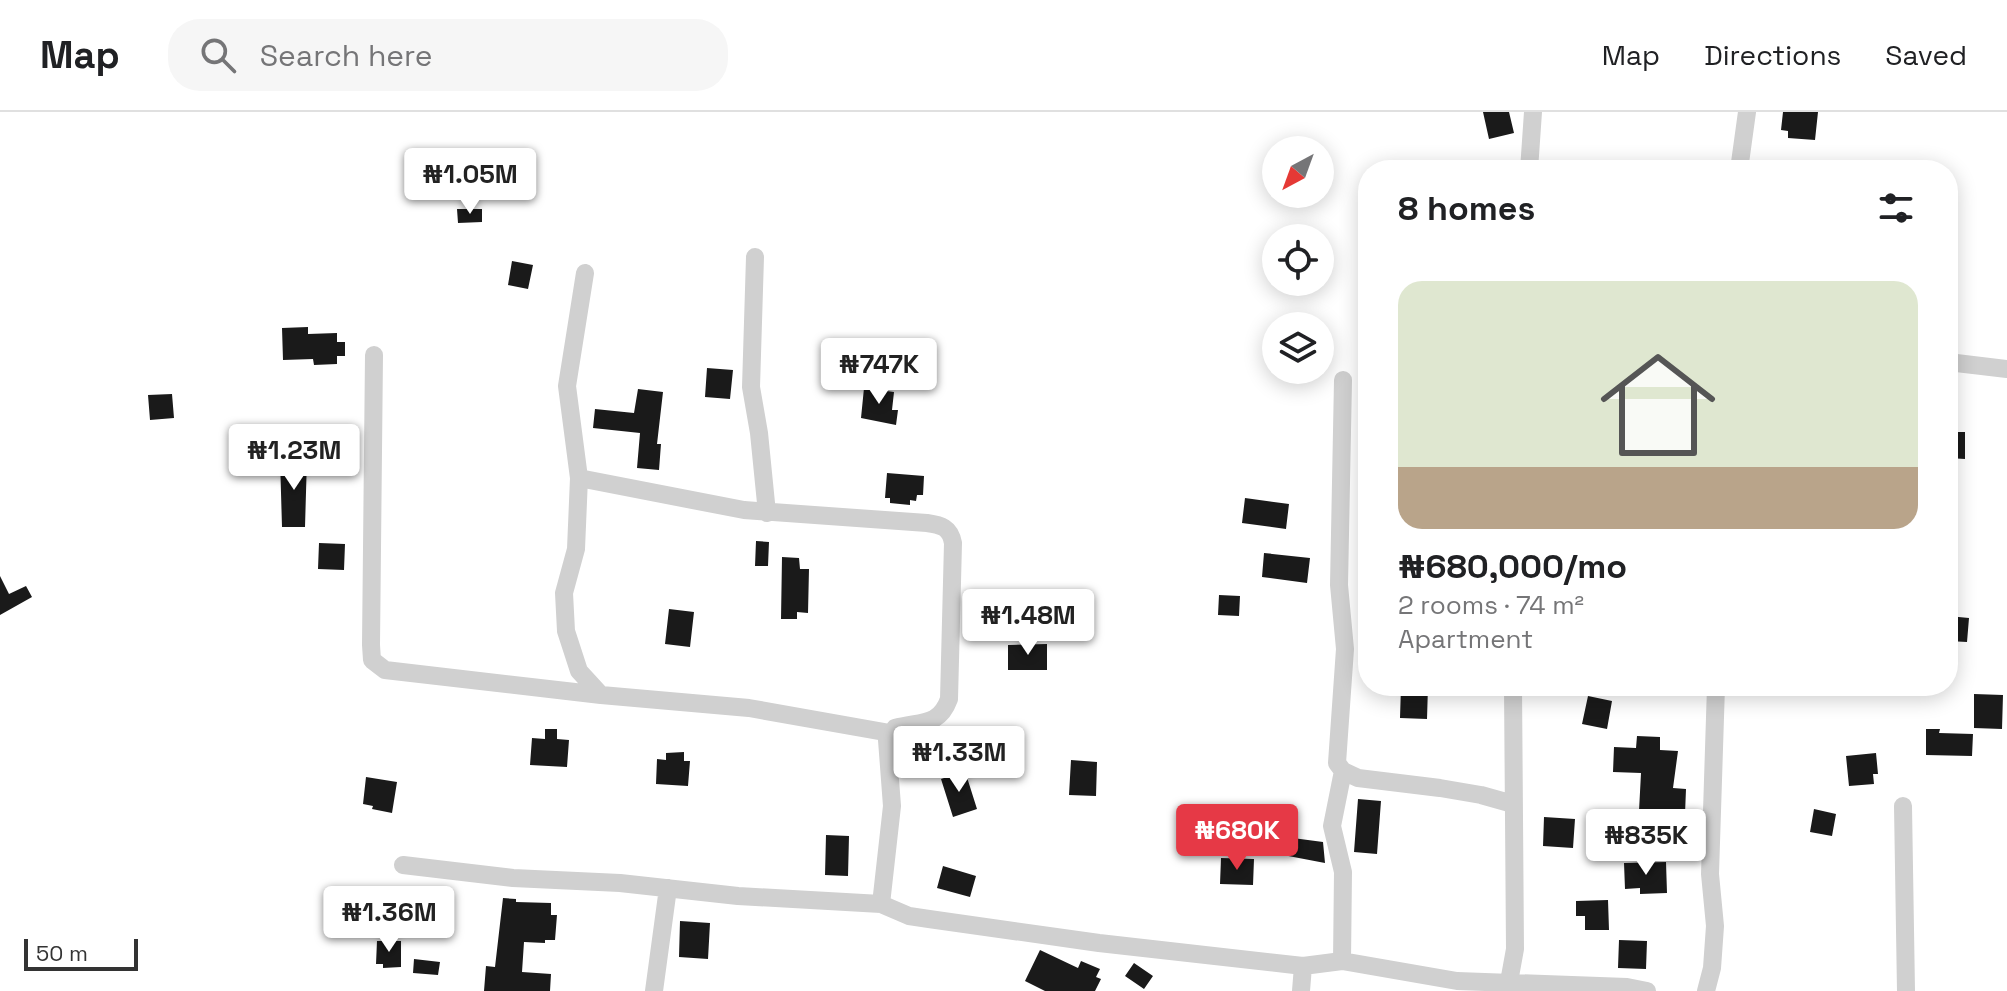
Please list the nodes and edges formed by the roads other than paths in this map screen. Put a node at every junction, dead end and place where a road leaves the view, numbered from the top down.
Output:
1 (1533, 112) edge
2 (1747, 112) edge
3 (1530, 160) edge
4 (1740, 160) edge
5 (755, 257) dead end
6 (585, 273) dead end
7 (374, 355) dead end
8 (1958, 363) edge
9 (2007, 369) edge
10 (1343, 380) dead end
11 (579, 478) junction
12 (767, 513) junction
13 (601, 695) junction
14 (1513, 696) edge
15 (1716, 696) edge
16 (890, 733) junction
17 (1343, 771) junction
18 (1513, 804) junction
19 (1903, 806) dead end
20 (403, 865) dead end
21 (668, 888) junction
22 (881, 904) junction
23 (1342, 961) junction
24 (1303, 966) junction
25 (1509, 982) junction
26 (654, 991) edge
27 (1301, 991) edge
28 (1647, 991) edge
29 (1706, 991) edge
30 (1906, 991) edge

1 - 3 street
2 - 4 street
5 - 12 street
6 - 11 street
7 - 13 street
8 - 9 street
10 - 17 street
11 - 12 street
11 - 13 street
12 - 16 street
13 - 16 street
14 - 18 street
15 - 29 street
16 - 22 street
17 - 18 street
17 - 23 street
18 - 25 street
19 - 30 street
20 - 21 street
21 - 22 street
21 - 26 street
22 - 24 street
23 - 24 street
23 - 25 street
24 - 27 street
25 - 28 street

